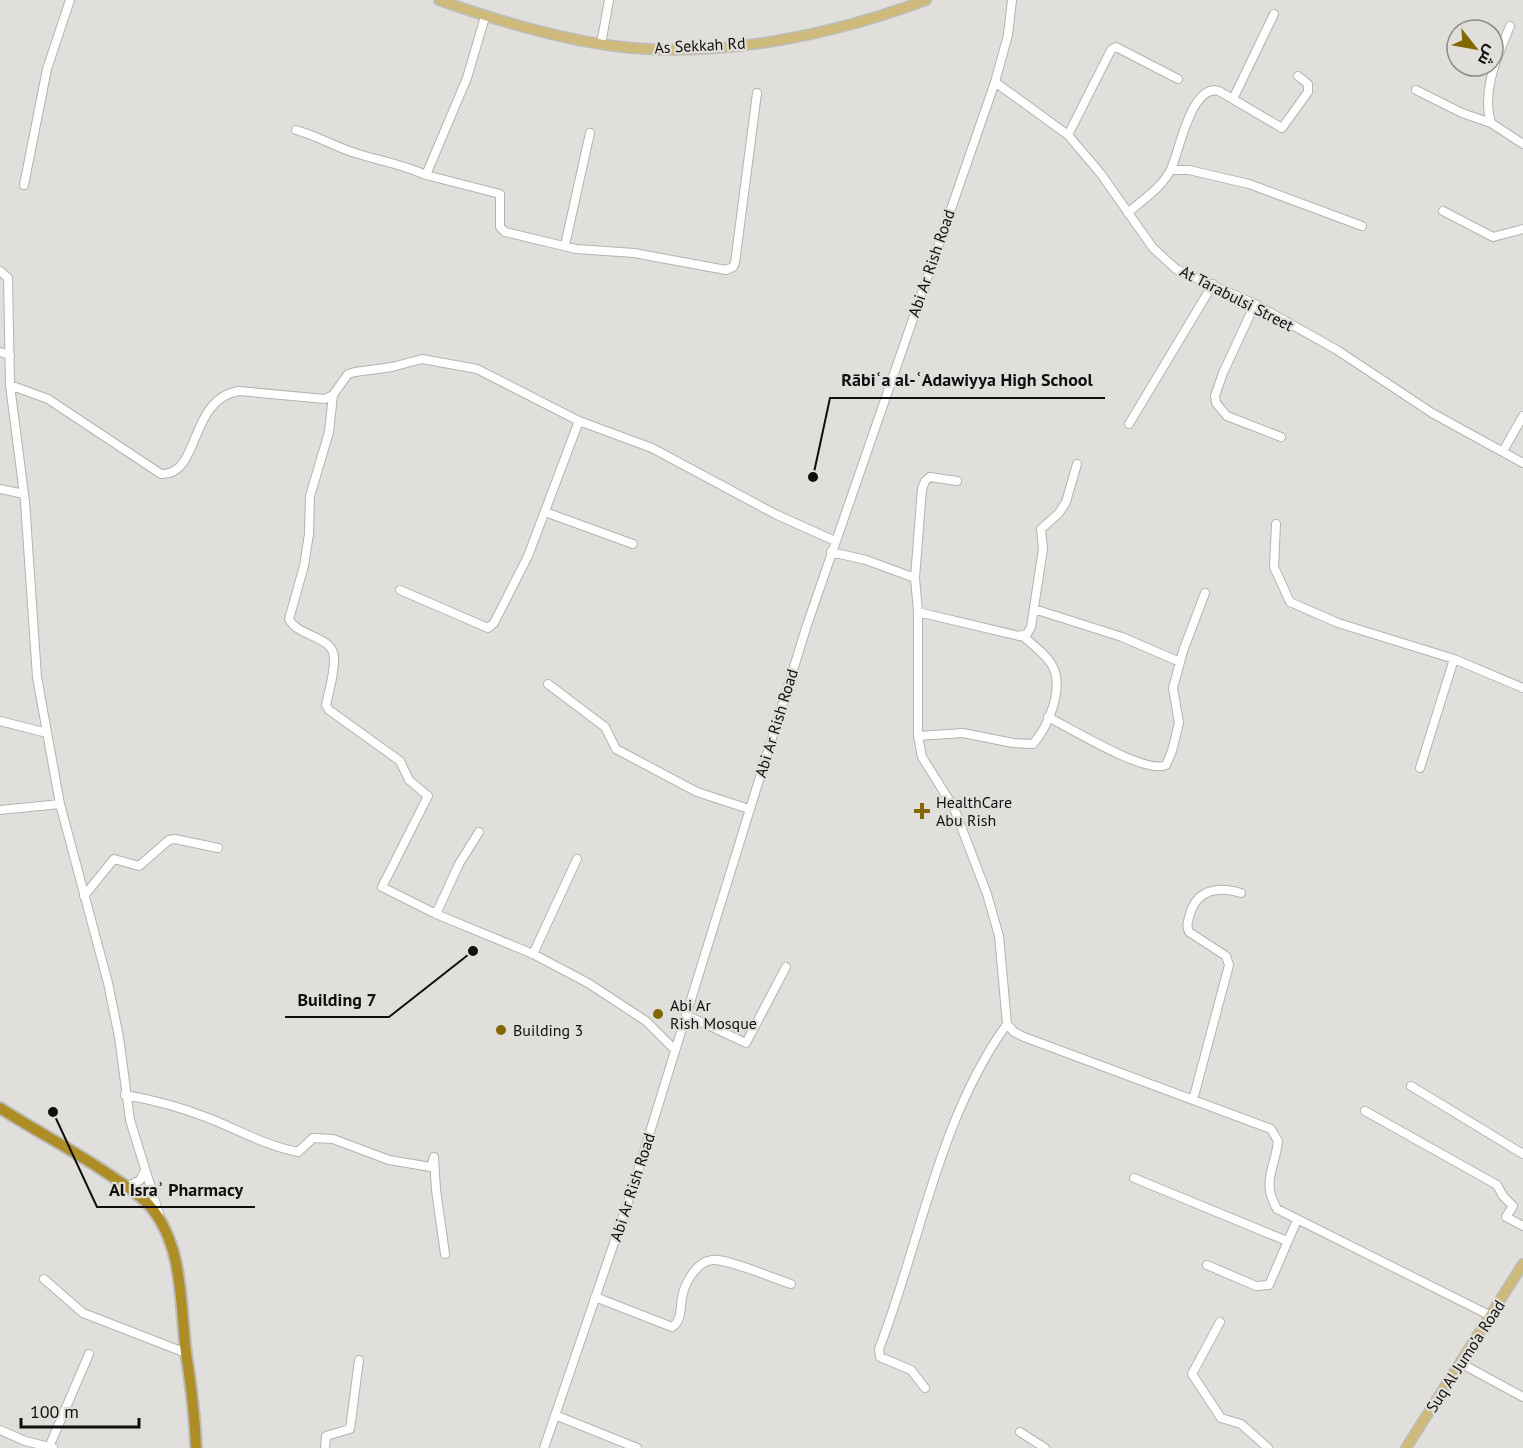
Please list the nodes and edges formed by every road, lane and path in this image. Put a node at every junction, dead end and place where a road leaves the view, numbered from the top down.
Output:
1 (70, 0) edge
2 (439, 0) edge
3 (609, 0) edge
4 (926, 0) edge
5 (1012, 0) edge
6 (1274, 14) dead end
7 (485, 17) junction
8 (1510, 26) dead end
9 (601, 44) junction
10 (1299, 76) dead end
11 (1178, 79) dead end
12 (994, 82) junction
13 (1416, 90) dead end
14 (757, 93) dead end
15 (1233, 99) junction
16 (1491, 123) junction
17 (296, 130) dead end
18 (590, 133) dead end
19 (1068, 135) junction
20 (1523, 144) edge
21 (1171, 170) junction
22 (426, 175) junction
23 (24, 185) dead end
24 (1443, 211) dead end
25 (1128, 213) junction
26 (1362, 226) dead end
27 (1523, 229) edge
28 (565, 245) junction
29 (0, 271) edge
30 (1214, 284) junction
31 (1255, 304) junction
32 (0, 352) edge
33 (10, 355) junction
34 (10, 385) junction
35 (333, 395) junction
36 (1523, 416) edge
37 (579, 421) junction
38 (1129, 424) dead end
39 (1281, 437) dead end
40 (1503, 451) junction
41 (1523, 463) edge
42 (1077, 464) dead end
43 (957, 481) dead end
44 (0, 489) edge
45 (24, 494) junction
46 (545, 512) junction
47 (1276, 524) dead end
48 (835, 541) junction
49 (633, 544) dead end
50 (831, 552) junction
51 (915, 578) junction
52 (400, 590) dead end
53 (1205, 593) dead end
54 (1034, 609) junction
55 (918, 612) junction
56 (1023, 636) junction
57 (1454, 659) junction
58 (1180, 662) junction
59 (548, 684) dead end
60 (1523, 688) edge
61 (1048, 717) junction
62 (0, 721) edge
63 (47, 733) junction
64 (918, 736) junction
65 (1420, 768) dead end
66 (60, 804) junction
67 (749, 809) junction
68 (0, 810) edge
69 (479, 832) dead end
70 (218, 848) dead end
71 (577, 859) dead end
72 (1241, 893) dead end
73 (84, 896) junction
74 (436, 914) junction
75 (533, 954) junction
76 (786, 967) dead end
77 (686, 1015) junction
78 (1007, 1024) junction
79 (675, 1050) junction
80 (1411, 1086) dead end
81 (125, 1095) junction
82 (1193, 1100) junction
83 (0, 1108) edge
84 (1365, 1110) dead end
85 (1523, 1154) edge
86 (145, 1171) junction
87 (1134, 1178) dead end
88 (127, 1187) junction
89 (160, 1219) junction
90 (1297, 1220) junction
91 (1523, 1226) edge
92 (1287, 1241) junction
93 (445, 1254) dead end
94 (1523, 1264) edge
95 (1207, 1265) dead end
96 (44, 1279) dead end
97 (791, 1284) dead end
98 (595, 1297) junction
99 (1491, 1316) junction
100 (1220, 1322) dead end
101 (186, 1353) junction
102 (89, 1354) dead end
103 (359, 1360) dead end
104 (1462, 1364) junction
105 (925, 1388) dead end
106 (1523, 1397) edge
107 (555, 1415) junction
108 (0, 1430) edge
109 (1020, 1432) dead end
110 (52, 1447) edge
111 (196, 1448) edge
112 (325, 1448) edge
113 (544, 1448) edge
114 (637, 1448) edge
115 (1046, 1448) edge
116 (1268, 1448) edge
117 (1406, 1448) edge

1 - 23 street
2 - 7 main road, As Sekkah Rd
3 - 9 street
4 - 9 main road, As Sekkah Rd
5 - 12 street, Abi Ar Rish Road
6 - 15 street
7 - 9 main road, As Sekkah Rd
7 - 22 street
8 - 16 street
10 - 15 street
11 - 19 street
12 - 19 street, At Tarabulsi Street
12 - 48 street, Abi Ar Rish Road
13 - 16 street
14 - 28 street
15 - 21 street
16 - 20 street
17 - 22 street
18 - 28 street
19 - 25 street, At Tarabulsi Street
21 - 25 street
21 - 26 street
22 - 28 street
24 - 27 street
25 - 30 street, At Tarabulsi Street
29 - 33 street
30 - 31 street, At Tarabulsi Street
30 - 38 street
31 - 39 street
31 - 40 street, At Tarabulsi Street
32 - 33 street
33 - 34 street
34 - 35 street
34 - 45 street
35 - 37 street
35 - 74 street
36 - 40 street
37 - 46 street
37 - 48 street
40 - 41 street, At Tarabulsi Street
42 - 54 street
43 - 51 street
44 - 45 street
45 - 63 street
46 - 49 street
46 - 52 street
47 - 57 street
48 - 50 street, Abi Ar Rish Road
50 - 51 street
50 - 67 street, Abi Ar Rish Road
51 - 55 street
53 - 58 street
54 - 56 street
54 - 58 street
55 - 56 street
55 - 64 street
56 - 61 street
57 - 60 street
57 - 65 street
58 - 61 street
59 - 67 street
61 - 64 street
62 - 63 street
63 - 66 street
64 - 78 street
66 - 68 street
66 - 73 street
67 - 77 street, Abi Ar Rish Road
69 - 74 street
70 - 73 street
71 - 75 street
72 - 82 street
73 - 81 street
74 - 75 street
75 - 79 street
76 - 77 street
77 - 79 street, Abi Ar Rish Road
78 - 82 street
78 - 105 street
79 - 98 street, Abi Ar Rish Road
80 - 85 street
81 - 86 street
81 - 93 street
82 - 90 street
83 - 88 highway
84 - 91 street
86 - 88 street
86 - 89 street
87 - 92 street
88 - 89 highway
89 - 101 highway
90 - 92 street
90 - 99 street
92 - 95 street
94 - 99 main road, Suq Al Jumo’a Road
96 - 101 street
97 - 98 street
98 - 107 street, Abi Ar Rish Road
99 - 104 main road, Suq Al Jumo’a Road
100 - 116 street
101 - 111 highway
102 - 110 street
103 - 112 street
104 - 106 street
104 - 117 main road, Suq Al Jumo’a Road
107 - 113 street, Abi Ar Rish Road
107 - 114 street
108 - 110 street
109 - 115 street

